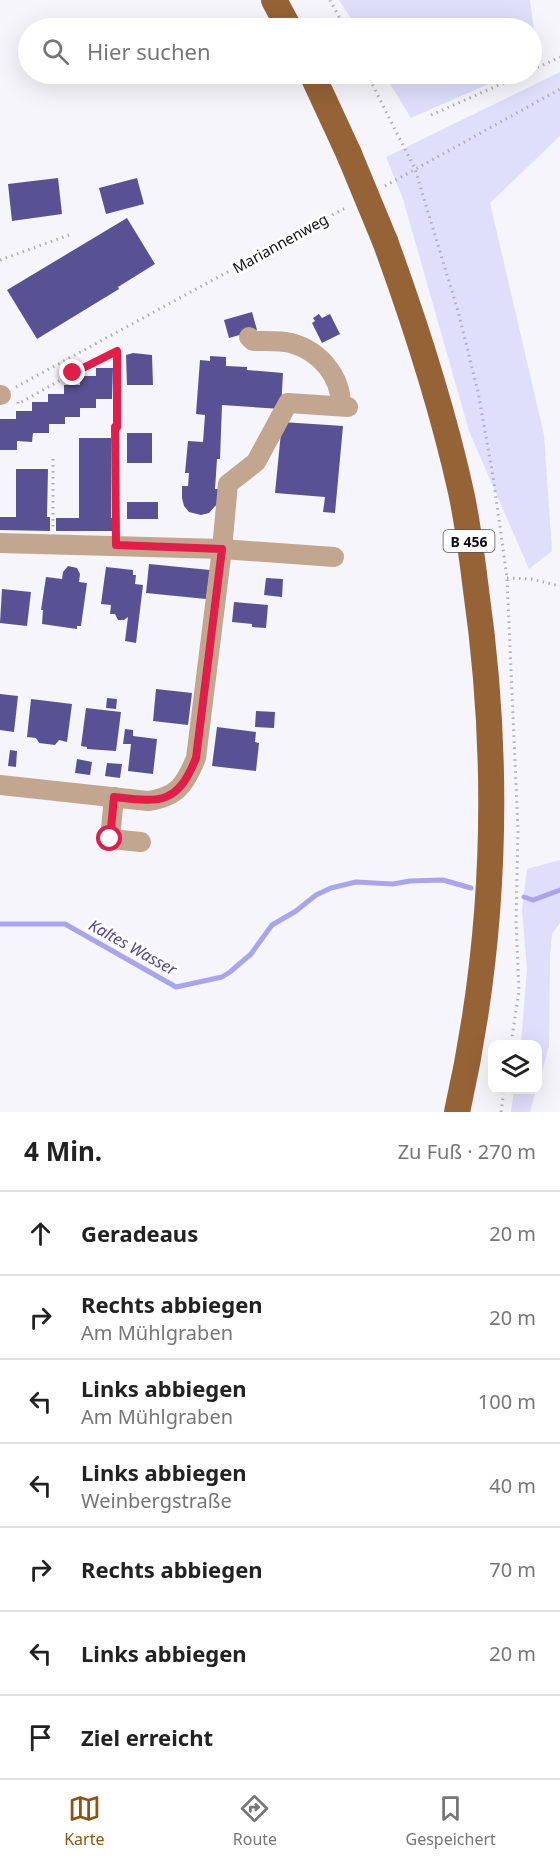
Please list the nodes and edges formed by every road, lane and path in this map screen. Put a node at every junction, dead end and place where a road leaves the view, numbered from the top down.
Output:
1 (274, 0) edge
2 (330, 0) edge
3 (284, 18) edge
4 (340, 18) edge
5 (560, 57) edge
6 (542, 65) edge
7 (317, 84) edge
8 (372, 84) edge
9 (502, 84) edge
10 (560, 89) edge
11 (431, 116) dead end
12 (415, 170) junction
13 (385, 186) dead end
14 (355, 202) dead end
15 (69, 235) dead end
16 (0, 260) edge
17 (249, 337) dead end
18 (6, 398) edge
19 (53, 459) dead end
20 (0, 543) edge
21 (53, 544) junction
22 (116, 545) junction
23 (222, 549) junction
24 (334, 557) dead end
25 (507, 578) junction
26 (560, 586) edge
27 (0, 785) edge
28 (114, 797) junction
29 (141, 842) dead end
30 (512, 1040) edge
31 (503, 1094) edge
32 (457, 1112) edge
33 (501, 1112) edge

1 - 3 main road
2 - 4 path
5 - 6 path
7 - 32 main road, B 456, bridge
8 - 12 path
9 - 11 path
10 - 12 path
12 - 13 path
12 - 25 path
14 - 18 path, Mariannenweg
15 - 16 path
17 - 23 street
18 - 22 path
19 - 21 path
20 - 21 street
21 - 22 street
22 - 23 street
23 - 24 street
23 - 28 street
25 - 26 path
25 - 30 path
27 - 28 street
28 - 29 street
31 - 33 path

